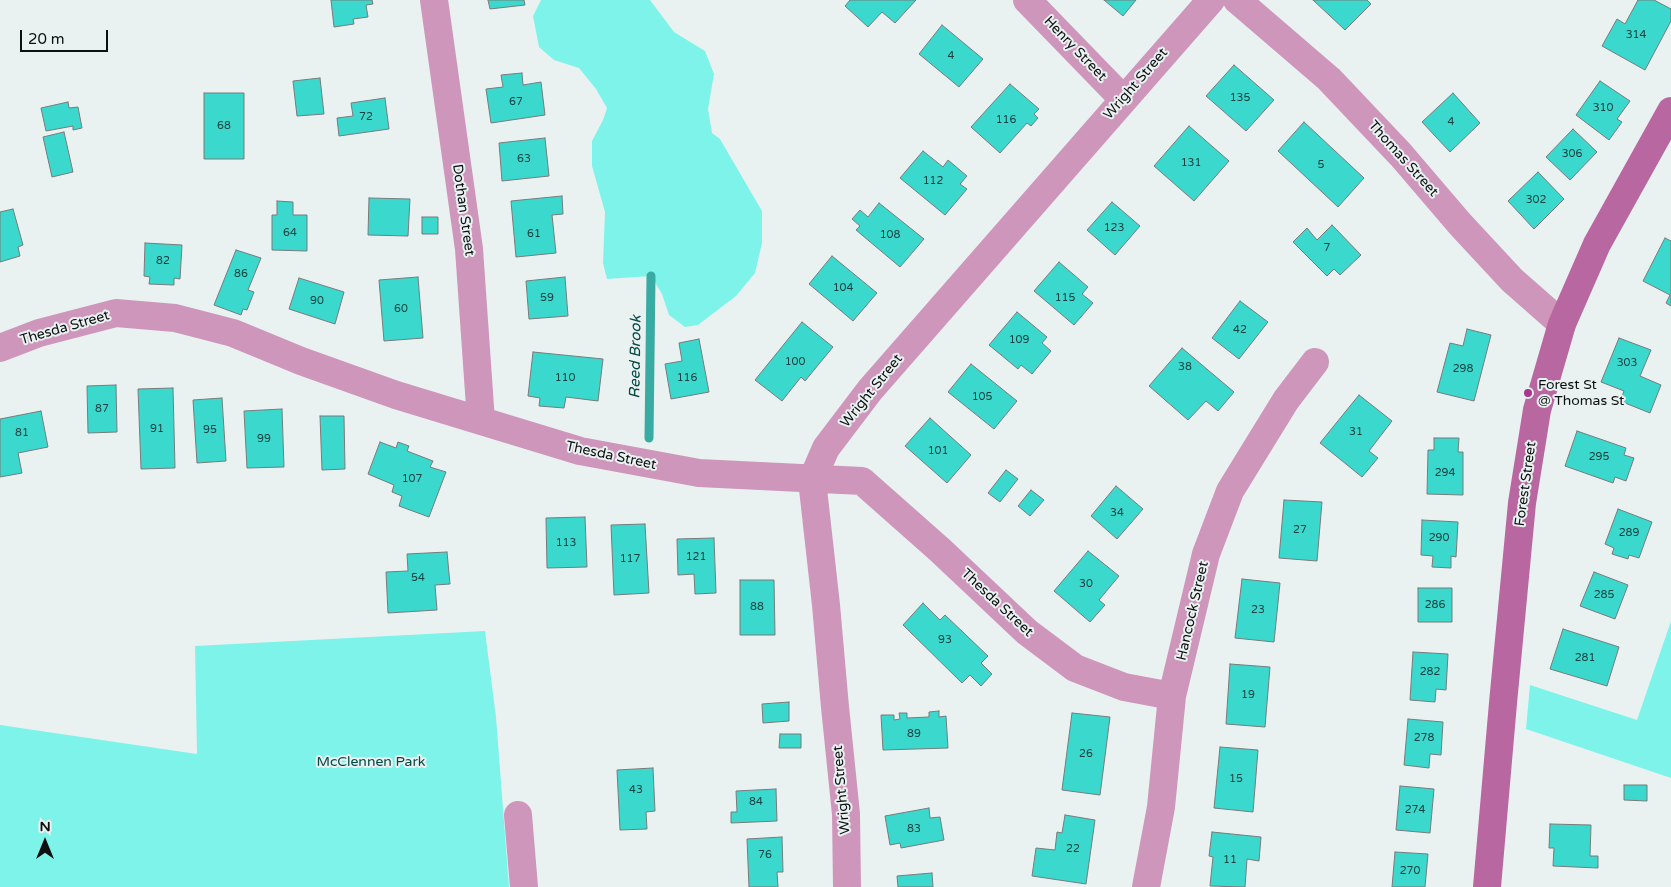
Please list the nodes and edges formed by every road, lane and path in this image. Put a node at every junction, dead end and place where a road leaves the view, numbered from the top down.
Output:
1 (434, 0) edge
2 (1027, 0) edge
3 (1211, 0) edge
4 (1237, 0) edge
5 (1123, 99) junction
6 (1671, 111) edge
7 (1562, 324) junction
8 (0, 348) edge
9 (1315, 362) dead end
10 (481, 421) junction
11 (812, 480) junction
12 (1172, 696) junction
13 (518, 815) dead end
14 (524, 887) edge
15 (847, 887) edge
16 (1146, 887) edge
17 (1487, 887) edge

1 - 10 street, Dothan Street
2 - 5 street, Henry Street
3 - 5 street, Wright Street
4 - 7 street, Thomas Street
5 - 11 street, Wright Street
6 - 7 main road, Forest Street
7 - 17 main road, Forest Street
8 - 10 street, Thesda Street
9 - 12 street, Hancock Street
10 - 11 street, Thesda Street
11 - 12 street, Thesda Street
11 - 15 street, Wright Street
12 - 16 street, Hancock Street
13 - 14 street

